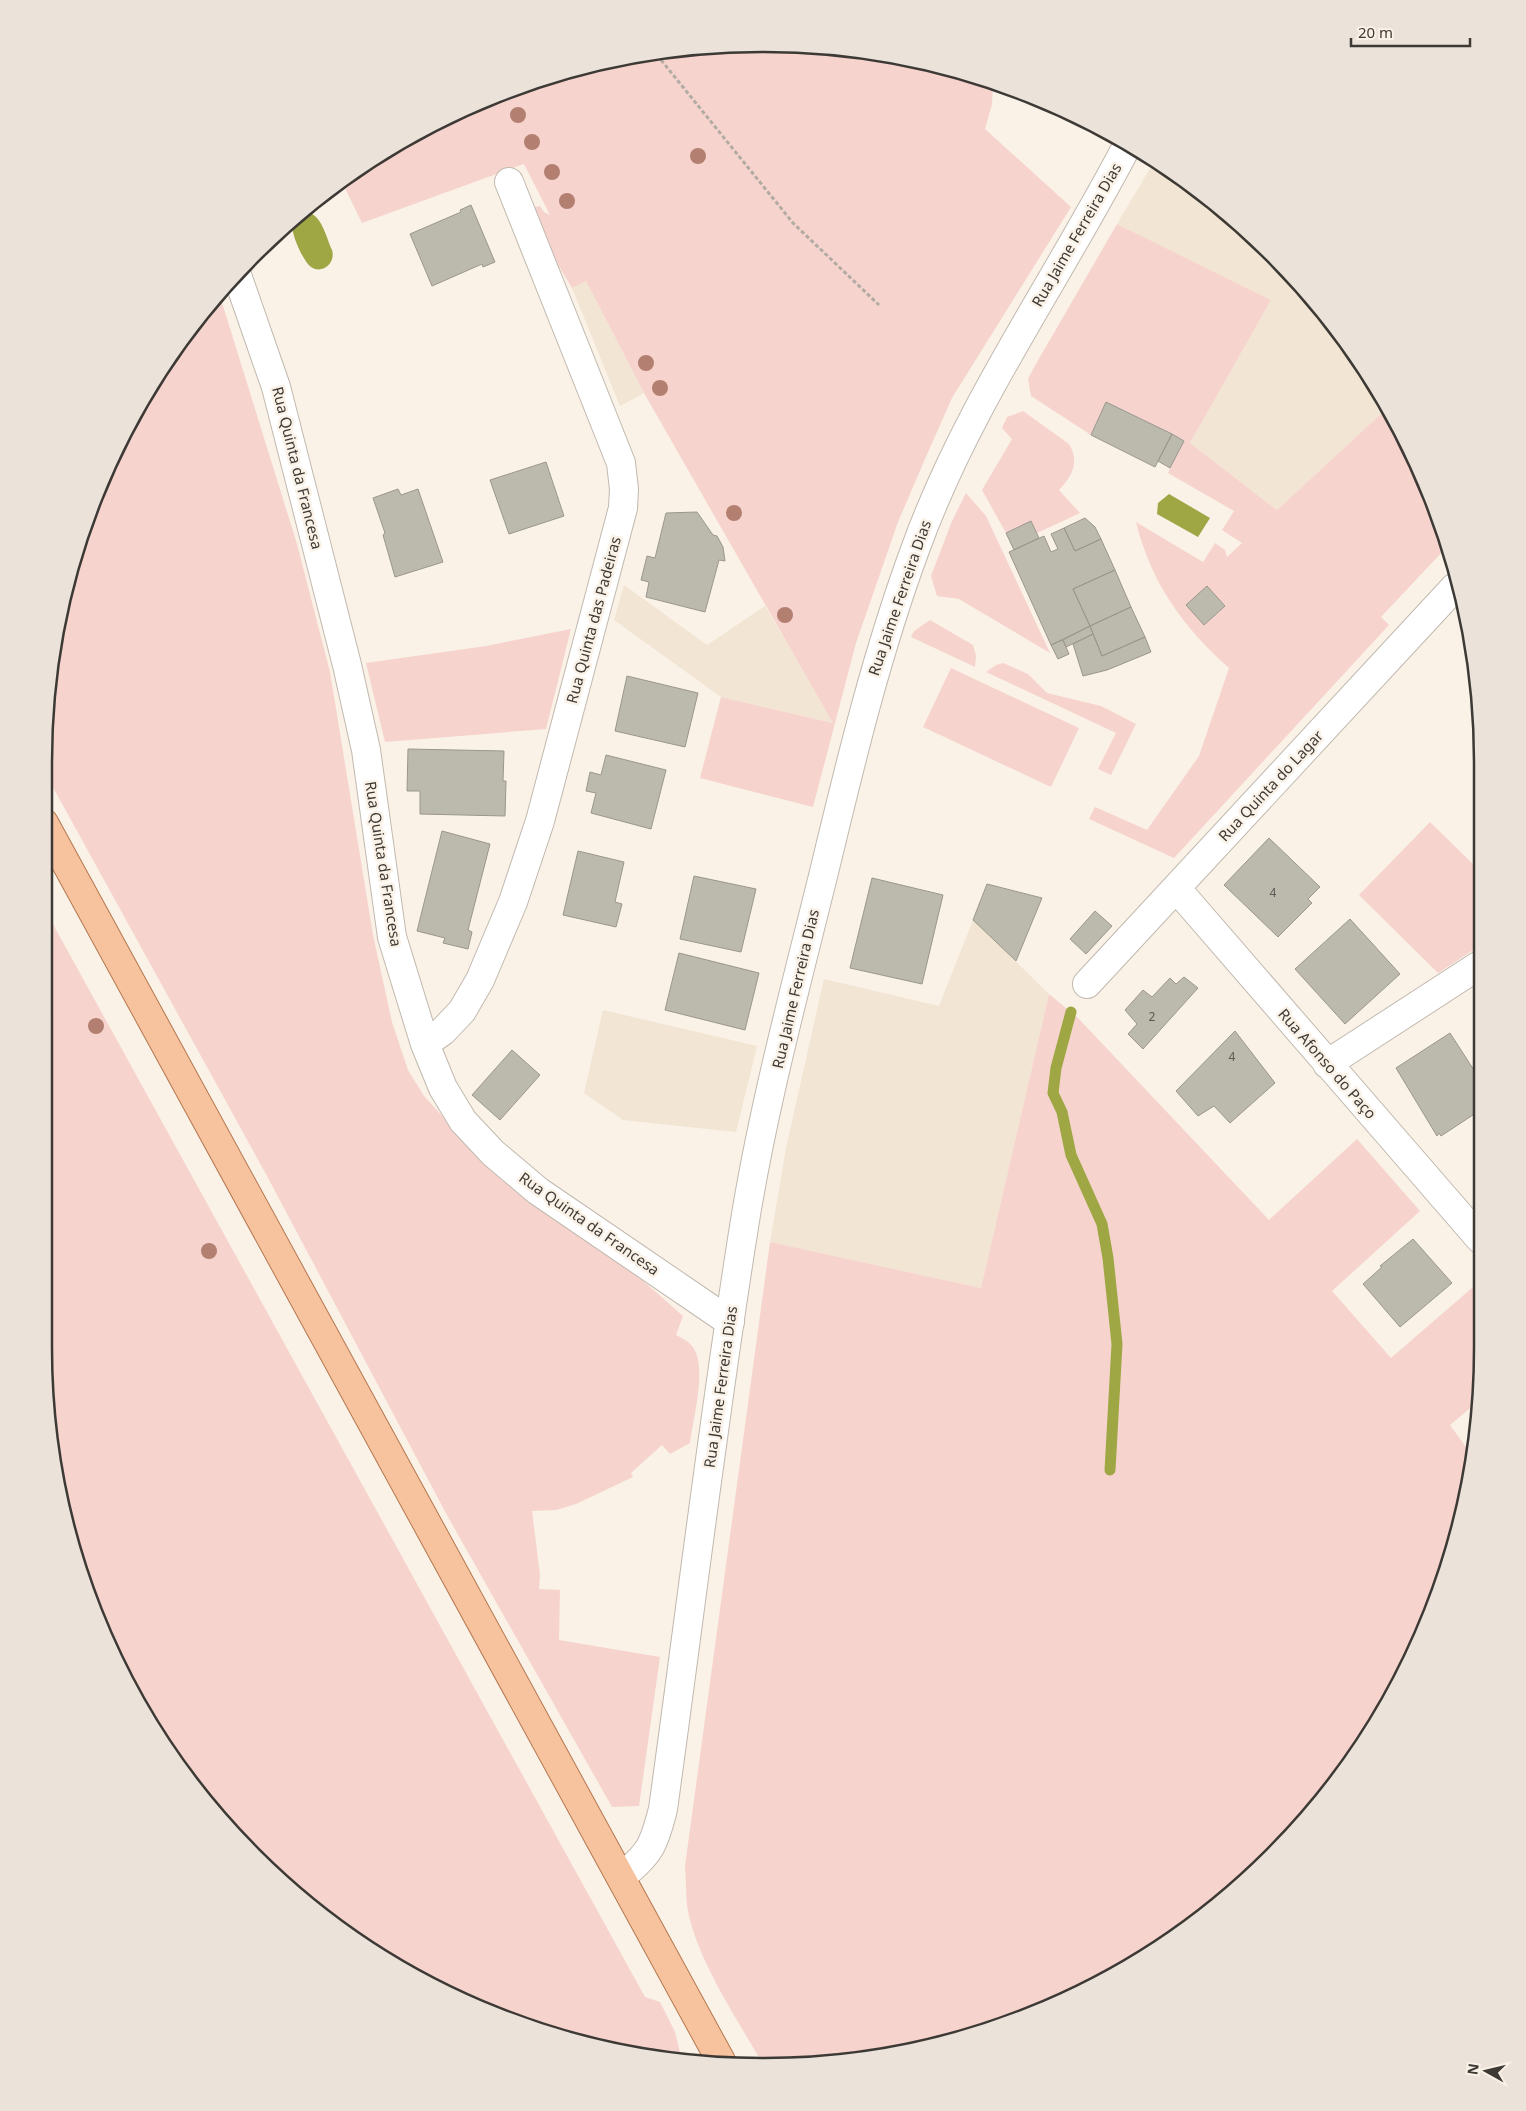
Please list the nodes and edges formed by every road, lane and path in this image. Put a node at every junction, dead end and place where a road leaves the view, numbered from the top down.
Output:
1 (661, 60) edge
2 (1124, 151) edge
3 (508, 182) dead end
4 (240, 283) edge
5 (878, 305) dead end
6 (1452, 590) edge
7 (52, 838) edge
8 (1176, 888) junction
9 (1474, 969) edge
10 (1086, 984) dead end
11 (425, 1044) junction
12 (1327, 1064) junction
13 (1474, 1231) edge
14 (730, 1322) junction
15 (620, 1877) junction
16 (719, 2057) edge

1 - 5 path
2 - 14 street, Rua Jaime Ferreira Dias
3 - 11 street, Rua Quinta das Padeiras
4 - 11 street, Rua Quinta da Francesa
6 - 8 street, Rua Quinta do Lagar
7 - 15 main road
8 - 10 street, Rua Quinta do Lagar
8 - 12 street, Rua Afonso do Paço
9 - 12 street
11 - 14 street, Rua Quinta da Francesa
12 - 13 street, Rua Afonso do Paço
14 - 15 street, Rua Jaime Ferreira Dias
15 - 16 main road

